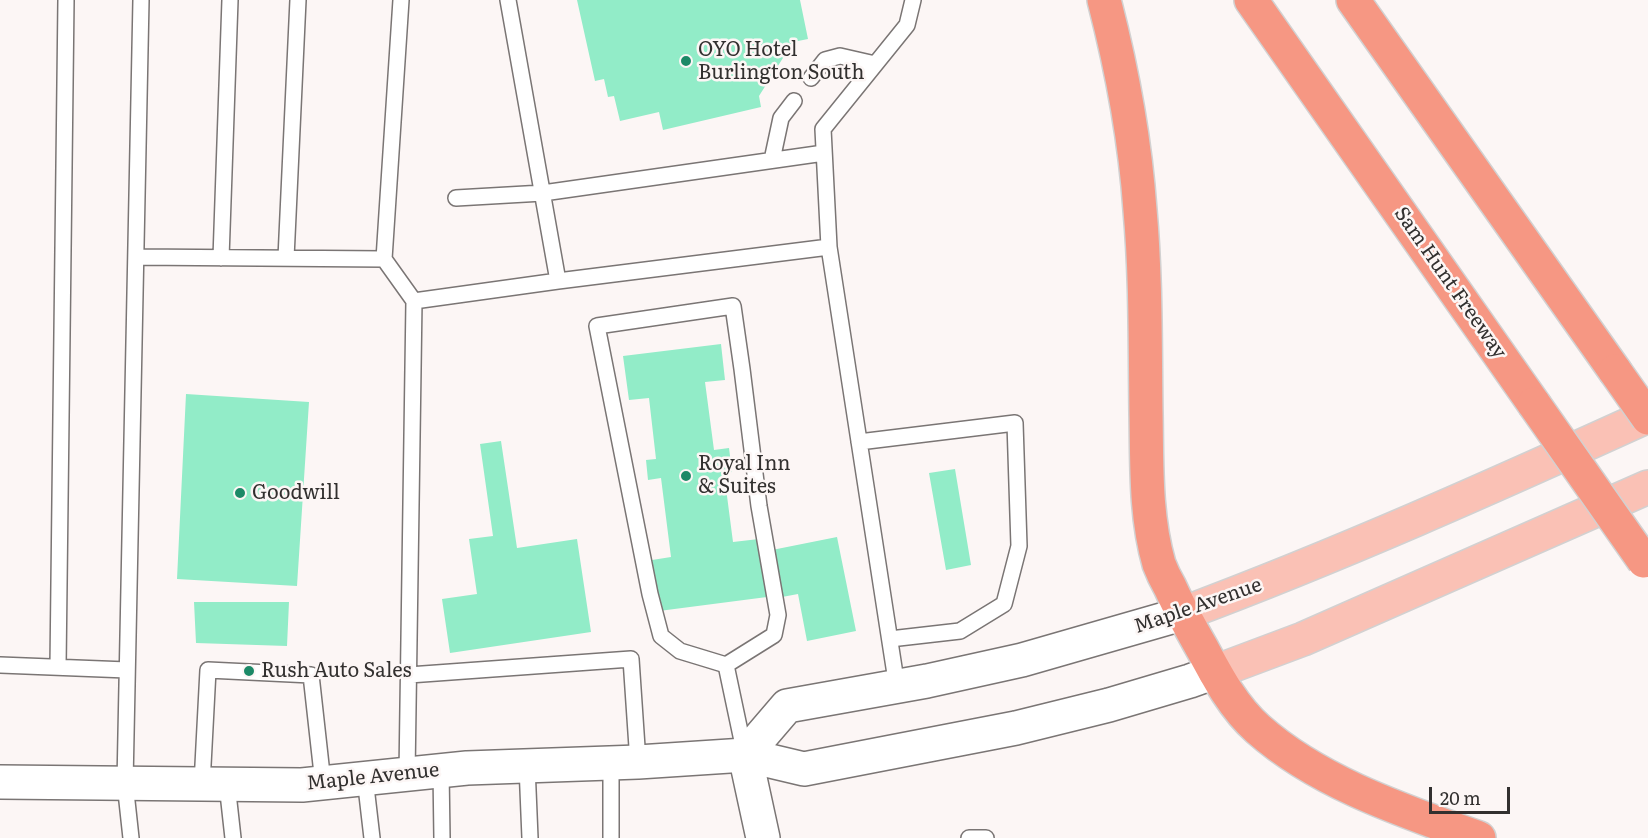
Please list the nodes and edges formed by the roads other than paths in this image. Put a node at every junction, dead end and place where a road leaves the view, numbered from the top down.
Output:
1 (66, 0) edge
2 (141, 0) edge
3 (230, 0) edge
4 (298, 0) edge
5 (401, 0) edge
6 (508, 0) edge
7 (913, 0) edge
8 (1104, 0) edge
9 (1251, 0) edge
10 (1353, 0) edge
11 (875, 64) junction
12 (811, 78) dead end
13 (794, 101) dead end
14 (824, 153) junction
15 (772, 160) junction
16 (543, 193) junction
17 (456, 198) dead end
18 (829, 247) junction
19 (136, 257) junction
20 (221, 258) junction
21 (286, 258) junction
22 (384, 259) junction
23 (558, 281) junction
24 (414, 301) junction
25 (1648, 417) edge
26 (859, 442) junction
27 (1648, 487) edge
28 (1646, 564) edge
29 (1182, 614) junction
30 (890, 639) junction
31 (0, 665) edge
32 (726, 665) junction
33 (58, 667) junction
34 (127, 669) junction
35 (1215, 672) junction
36 (409, 675) junction
37 (897, 687) junction
38 (745, 755) junction
39 (624, 763) junction
40 (526, 766) junction
41 (441, 770) junction
42 (408, 774) junction
43 (365, 778) junction
44 (0, 782) edge
45 (125, 783) junction
46 (323, 783) junction
47 (214, 784) junction
48 (131, 838) edge
49 (233, 838) edge
50 (372, 838) edge
51 (442, 838) edge
52 (530, 838) edge
53 (611, 838) edge
54 (763, 838) edge
55 (969, 838) edge
56 (986, 838) edge
57 (1479, 838) edge

1 - 33 lane
2 - 19 lane
3 - 20 lane
4 - 21 lane
5 - 22 lane
6 - 16 lane
7 - 11 lane
8 - 29 highway
9 - 28 highway, Sam Hunt Freeway, bridge
10 - 25 highway, bridge
11 - 12 lane
11 - 14 lane
13 - 15 lane
14 - 15 lane
14 - 18 lane
15 - 16 lane
16 - 17 lane
16 - 23 lane
18 - 23 lane
18 - 26 lane
19 - 20 lane
19 - 34 lane
20 - 21 lane
21 - 22 lane
22 - 24 lane
23 - 24 lane
24 - 36 lane
25 - 29 main road, Maple Avenue
26 - 30 lane
26 - 30 lane
27 - 35 main road, Maple Avenue
29 - 35 highway
29 - 37 main road, Maple Avenue
30 - 37 lane
31 - 33 lane
32 - 32 lane
32 - 38 lane
33 - 34 lane
34 - 45 lane
35 - 38 main road, Maple Avenue
35 - 57 highway
36 - 39 lane
36 - 42 lane
37 - 38 main road, Maple Avenue
38 - 39 main road, Maple Avenue
38 - 54 main road
39 - 40 main road, Maple Avenue
39 - 53 lane
40 - 41 main road, Maple Avenue
40 - 52 lane
41 - 42 main road, Maple Avenue
41 - 51 lane
42 - 43 main road, Maple Avenue
43 - 46 main road, Maple Avenue
43 - 50 lane
44 - 45 main road, Maple Avenue
45 - 47 main road, Maple Avenue
45 - 48 lane
46 - 47 main road, Maple Avenue
46 - 47 lane
47 - 49 lane
55 - 56 lane

